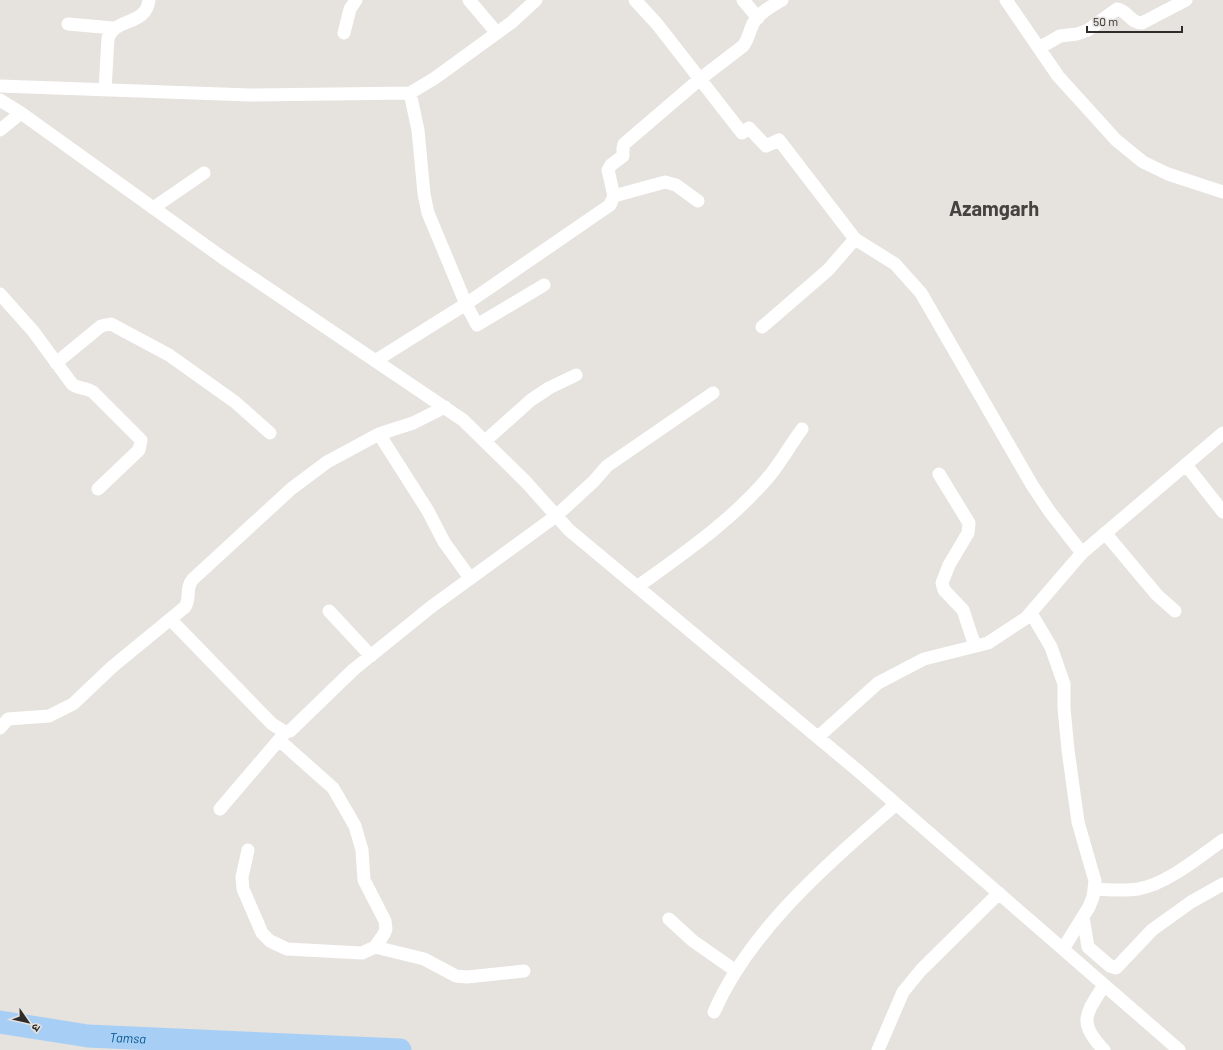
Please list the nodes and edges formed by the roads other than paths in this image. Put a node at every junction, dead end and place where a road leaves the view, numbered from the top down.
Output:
1 (149, 0) edge
2 (356, 0) edge
3 (469, 0) edge
4 (536, 0) edge
5 (635, 0) edge
6 (743, 0) edge
7 (782, 0) edge
8 (1006, 0) edge
9 (1186, 0) edge
10 (1121, 5) edge
11 (758, 18) junction
12 (68, 24) dead end
13 (113, 28) junction
14 (344, 33) dead end
15 (497, 33) junction
16 (1038, 48) junction
17 (700, 79) junction
18 (0, 86) edge
19 (105, 90) junction
20 (410, 92) junction
21 (0, 100) edge
22 (21, 113) junction
23 (0, 130) edge
24 (204, 172) dead end
25 (1223, 192) edge
26 (614, 196) junction
27 (698, 201) dead end
28 (153, 208) junction
29 (855, 239) junction
30 (544, 286) dead end
31 (0, 294) edge
32 (466, 304) junction
33 (762, 327) dead end
34 (375, 361) junction
35 (56, 364) junction
36 (576, 375) dead end
37 (713, 394) dead end
38 (445, 407) junction
39 (802, 429) dead end
40 (270, 433) dead end
41 (1223, 433) edge
42 (379, 434) junction
43 (485, 441) junction
44 (1186, 464) junction
45 (939, 474) dead end
46 (98, 489) dead end
47 (1223, 512) edge
48 (556, 516) junction
49 (1105, 533) junction
50 (1082, 553) junction
51 (470, 578) junction
52 (637, 587) junction
53 (329, 611) dead end
54 (1176, 611) dead end
55 (1031, 613) junction
56 (171, 620) junction
57 (975, 646) junction
58 (371, 656) junction
59 (0, 728) edge
60 (282, 736) junction
61 (818, 737) junction
62 (896, 804) junction
63 (220, 809) dead end
64 (1223, 840) edge
65 (248, 850) dead end
66 (1223, 884) edge
67 (1094, 890) junction
68 (999, 893) junction
69 (1083, 917) junction
70 (669, 919) dead end
71 (375, 947) junction
72 (1063, 949) junction
73 (524, 971) dead end
74 (736, 971) junction
75 (1104, 985) junction
76 (714, 1012) dead end
77 (878, 1050) edge
78 (1104, 1050) edge
79 (1179, 1050) edge

1 - 13 street
2 - 14 street
3 - 15 street
4 - 15 street
5 - 17 street
6 - 11 street
7 - 11 street
8 - 16 street
9 - 10 street
10 - 16 street
11 - 17 street
12 - 13 street
13 - 19 street
15 - 20 street
16 - 25 street
17 - 26 street
17 - 29 street
18 - 19 street
19 - 20 street
20 - 32 street
21 - 22 street
22 - 23 street
22 - 28 street
24 - 28 street
26 - 27 street
26 - 32 street
28 - 34 street
29 - 33 street
29 - 50 street
30 - 32 street
31 - 35 street
32 - 34 street
34 - 38 street
35 - 40 street
35 - 46 street
36 - 43 street
37 - 48 street
38 - 42 street
38 - 43 street
39 - 52 street
41 - 44 street
42 - 51 street
42 - 56 street
43 - 48 street
44 - 47 street
44 - 49 street
45 - 57 street
48 - 51 street
48 - 52 street
49 - 50 street
49 - 54 street
50 - 55 street
51 - 58 street
52 - 61 street
53 - 58 street
55 - 57 street
55 - 67 street
56 - 59 street
56 - 60 street
57 - 61 street
58 - 60 street
60 - 63 street
60 - 71 street
61 - 62 street
62 - 68 street
62 - 74 street
64 - 67 street
65 - 71 street
66 - 69 street
67 - 69 street
68 - 72 street
68 - 77 street
69 - 72 street
70 - 74 street
71 - 73 street
72 - 75 street
74 - 76 street
75 - 78 street
75 - 79 street

